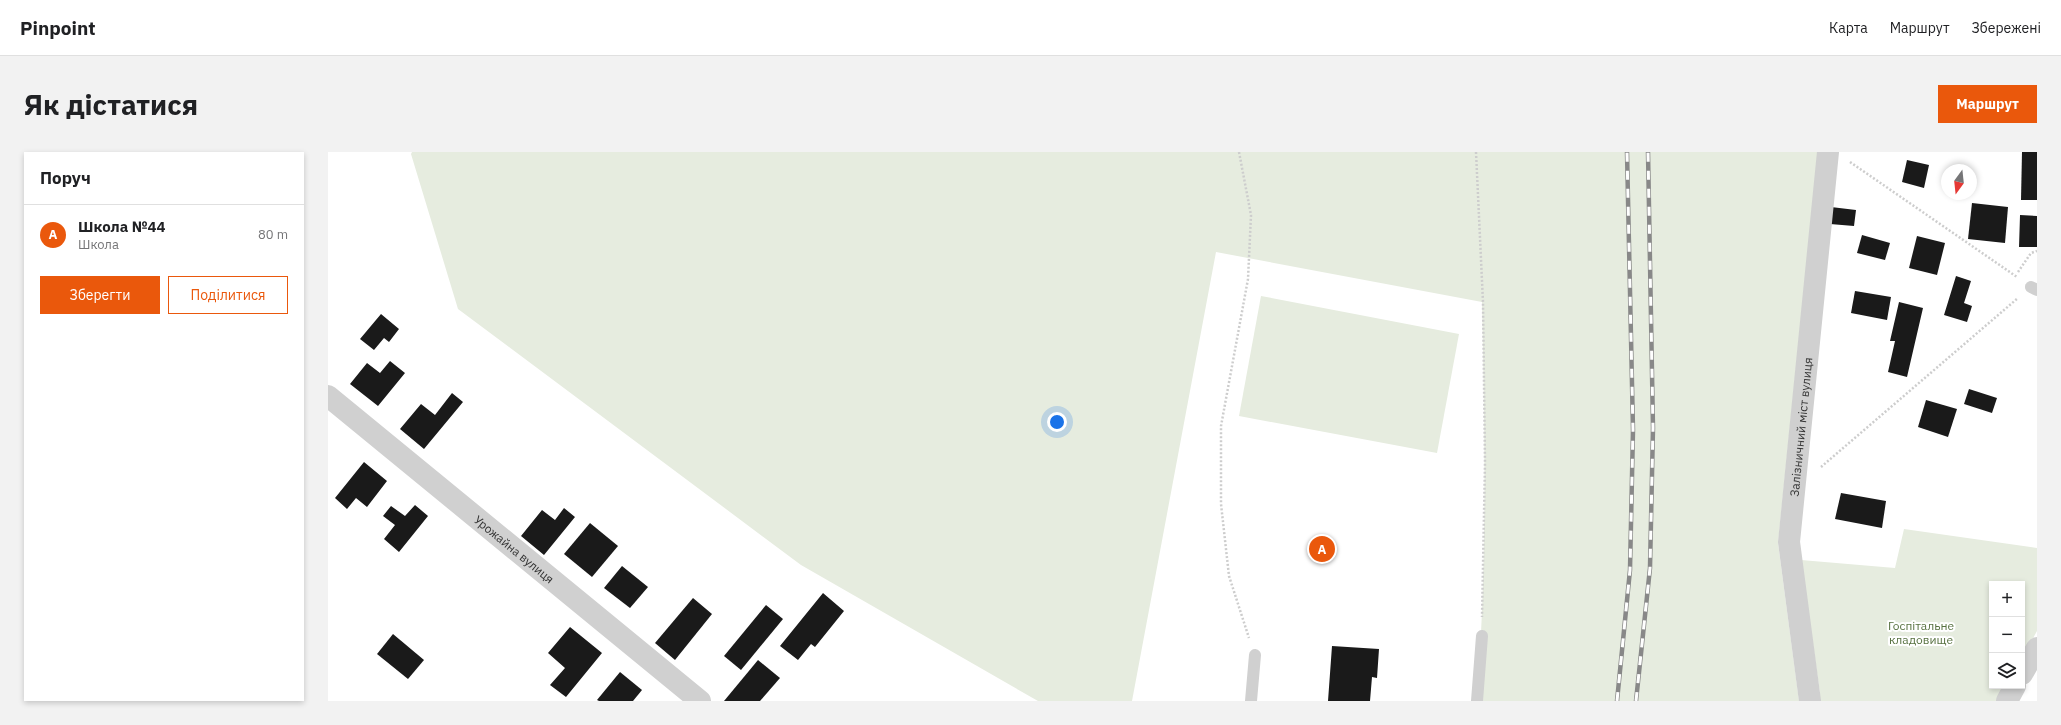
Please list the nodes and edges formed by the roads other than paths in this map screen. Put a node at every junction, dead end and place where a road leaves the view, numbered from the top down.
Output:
1 (1828, 152) edge
2 (328, 396) edge
3 (1482, 636) road end
4 (2037, 648) edge
5 (1255, 655) road end
6 (2025, 669) edge
7 (2013, 689) edge
8 (700, 701) edge
9 (1251, 701) edge
10 (1477, 701) edge
11 (1810, 701) edge
12 (2007, 701) edge

1 - 11 street, Залізничний міст вулиця
2 - 8 street, Урожайна вулиця
3 - 10 lane
4 - 6 street
5 - 9 lane
7 - 12 street

